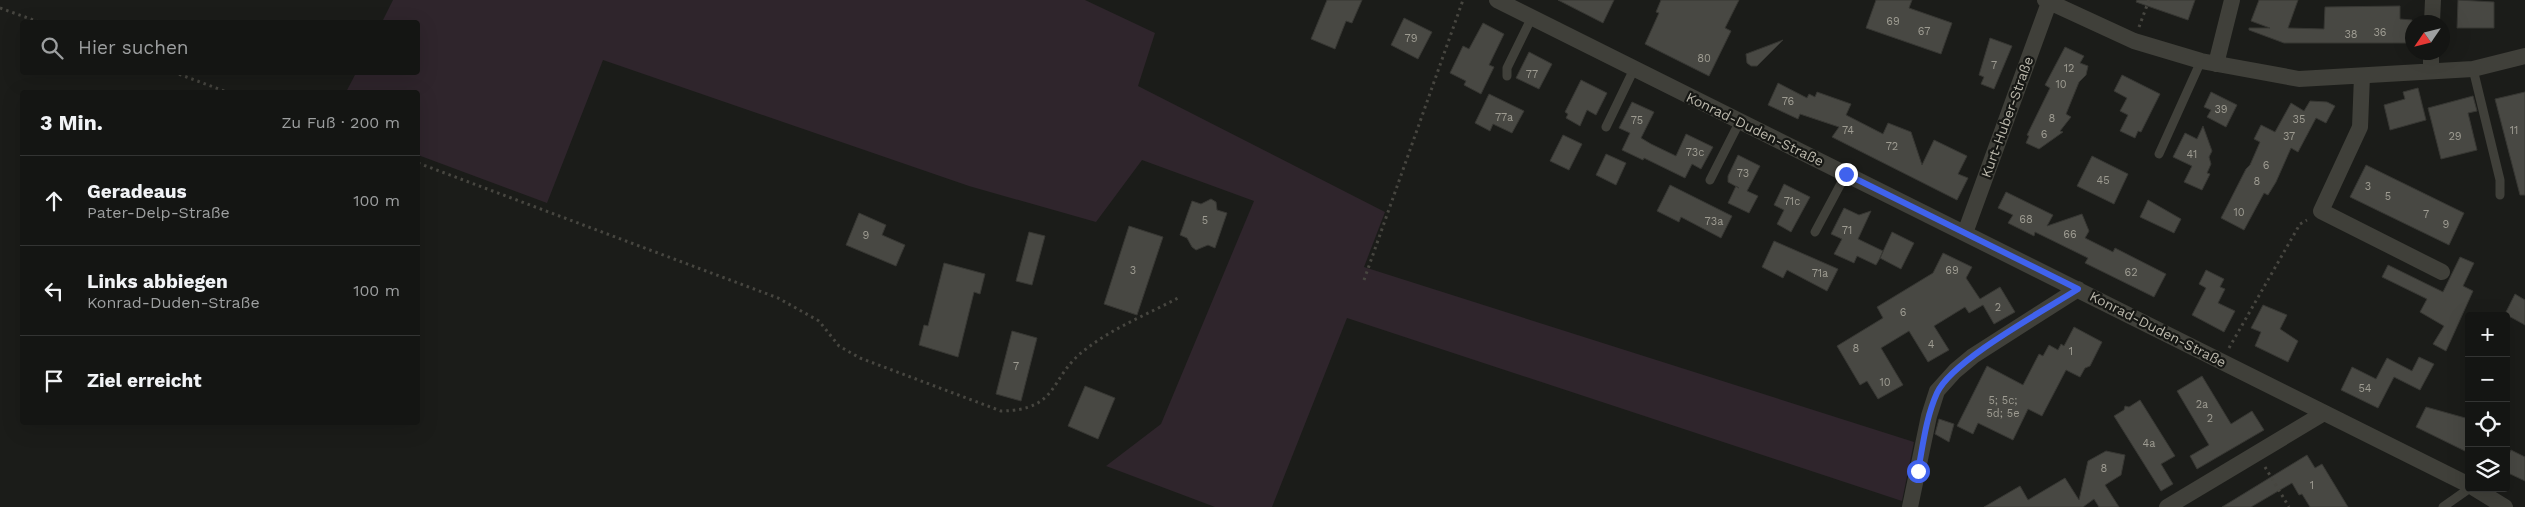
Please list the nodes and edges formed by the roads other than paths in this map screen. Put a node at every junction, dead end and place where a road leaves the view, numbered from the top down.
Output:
1 (1497, 0) edge
2 (2232, 0) edge
3 (2433, 0) edge
4 (2048, 1) edge
5 (2432, 15) edge
6 (1532, 17) junction
7 (2525, 56) edge
8 (2431, 60) edge
9 (2208, 62) junction
10 (1634, 68) junction
11 (2472, 69) junction
12 (2430, 72) junction
13 (1506, 76) dead end
14 (2362, 76) junction
15 (1740, 121) junction
16 (1606, 127) dead end
17 (2159, 154) dead end
18 (1846, 174) junction
19 (1710, 180) dead end
20 (2500, 195) dead end
21 (1815, 232) dead end
22 (1965, 233) junction
23 (2442, 272) dead end
24 (2078, 289) junction
25 (2324, 413) junction
26 (2465, 485) edge
27 (2465, 490) edge
28 (2481, 492) edge
29 (1910, 507) edge
30 (2167, 507) edge
31 (2443, 507) edge
32 (2505, 507) edge

1 - 6 street, Konrad-Duden-Straße
2 - 9 street
3 - 5 street
4 - 9 street
4 - 22 street, Kurt-Huber-Straße
6 - 10 street, Konrad-Duden-Straße
6 - 13 lane
7 - 11 street
8 - 12 street
9 - 14 street
9 - 17 lane
10 - 15 street, Konrad-Duden-Straße
10 - 16 lane
11 - 12 street
11 - 20 lane
12 - 14 street
14 - 23 street
15 - 18 street, Konrad-Duden-Straße
15 - 19 lane
18 - 21 lane
18 - 22 street, Konrad-Duden-Straße
22 - 24 street, Konrad-Duden-Straße
24 - 25 street, Konrad-Duden-Straße
24 - 29 street
25 - 26 street, Konrad-Duden-Straße
25 - 30 street
27 - 31 lane
28 - 32 street

